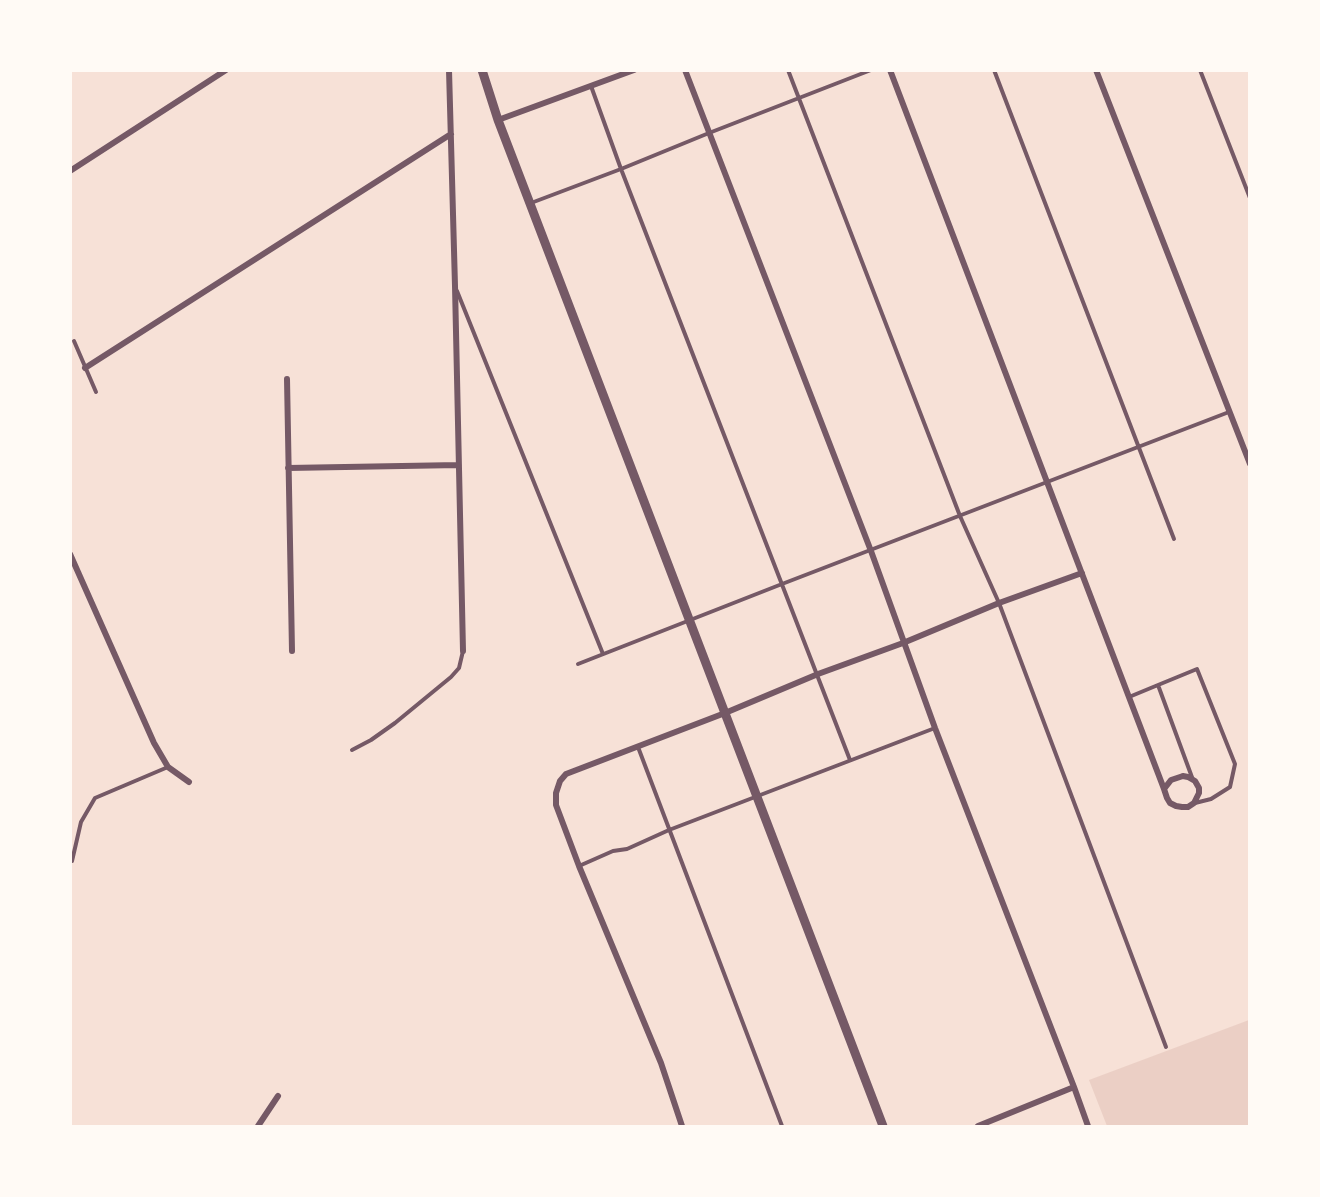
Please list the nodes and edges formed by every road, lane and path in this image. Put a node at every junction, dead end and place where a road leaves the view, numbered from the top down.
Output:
1 (226, 70) edge
2 (449, 70) edge
3 (482, 70) edge
4 (634, 70) edge
5 (685, 70) edge
6 (789, 70) edge
7 (871, 70) edge
8 (890, 70) edge
9 (993, 70) edge
10 (1096, 70) edge
11 (1200, 70) edge
12 (591, 86) junction
13 (800, 99) junction
14 (498, 120) junction
15 (709, 133) junction
16 (451, 134) junction
17 (621, 170) junction
18 (70, 171) edge
19 (1250, 198) edge
20 (531, 203) junction
21 (455, 286) junction
22 (74, 341) dead end
23 (85, 368) junction
24 (287, 379) dead end
25 (96, 393) dead end
26 (1229, 412) junction
27 (1140, 447) junction
28 (1250, 464) edge
29 (459, 465) junction
30 (288, 468) junction
31 (1048, 482) junction
32 (960, 516) junction
33 (1174, 539) dead end
34 (871, 551) junction
35 (70, 554) edge
36 (1082, 573) junction
37 (782, 584) junction
38 (999, 603) junction
39 (690, 621) junction
40 (903, 643) junction
41 (292, 651) dead end
42 (463, 651) joint
43 (603, 654) junction
44 (578, 664) dead end
45 (818, 674) junction
46 (1158, 686) junction
47 (1129, 697) junction
48 (725, 713) junction
49 (935, 728) junction
50 (638, 747) junction
51 (352, 750) dead end
52 (850, 760) junction
53 (168, 767) junction
54 (1193, 780) junction
55 (189, 782) dead end
56 (1164, 789) junction
57 (758, 796) junction
58 (1194, 803) junction
59 (669, 830) junction
60 (72, 861) edge
61 (579, 866) junction
62 (1166, 1047) dead end
63 (1074, 1087) junction
64 (278, 1096) dead end
65 (990, 1124) edge
66 (258, 1126) edge
67 (682, 1126) edge
68 (782, 1126) edge
69 (883, 1126) edge
70 (978, 1126) edge
71 (1088, 1126) edge

1 - 18 street
2 - 16 street
3 - 14 street
4 - 12 street
5 - 15 street
6 - 13 lane
7 - 13 lane
8 - 31 street
9 - 27 lane
10 - 26 street
11 - 19 lane
12 - 14 street
12 - 17 lane
13 - 15 lane
13 - 32 lane
14 - 20 street
15 - 17 lane
15 - 34 street
16 - 21 street
16 - 23 street
17 - 20 lane
17 - 37 lane
20 - 39 street
21 - 29 street
21 - 43 lane
22 - 23 lane
23 - 25 lane
24 - 30 street
26 - 27 lane
26 - 28 street
27 - 31 lane
27 - 33 lane
29 - 30 street
29 - 42 street
30 - 41 street
31 - 32 lane
31 - 36 street
32 - 34 lane
32 - 38 lane
34 - 37 lane
34 - 40 street
35 - 53 street
36 - 38 street
36 - 47 street
37 - 39 lane
37 - 45 lane
38 - 40 street
38 - 62 lane
39 - 43 lane
39 - 48 street
40 - 45 street
40 - 49 street
42 - 51 lane
43 - 44 lane
45 - 48 street
45 - 52 lane
46 - 47 lane
46 - 54 lane
46 - 58 lane
47 - 56 street
48 - 50 street
48 - 57 street
49 - 52 lane
49 - 63 street
50 - 59 lane
50 - 61 street
52 - 57 lane
53 - 55 street
53 - 60 lane
54 - 56 street
54 - 58 street
56 - 58 street
57 - 59 lane
57 - 69 street
59 - 61 lane
59 - 68 lane
61 - 67 street
63 - 65 street
63 - 71 street
64 - 66 street
65 - 70 street

